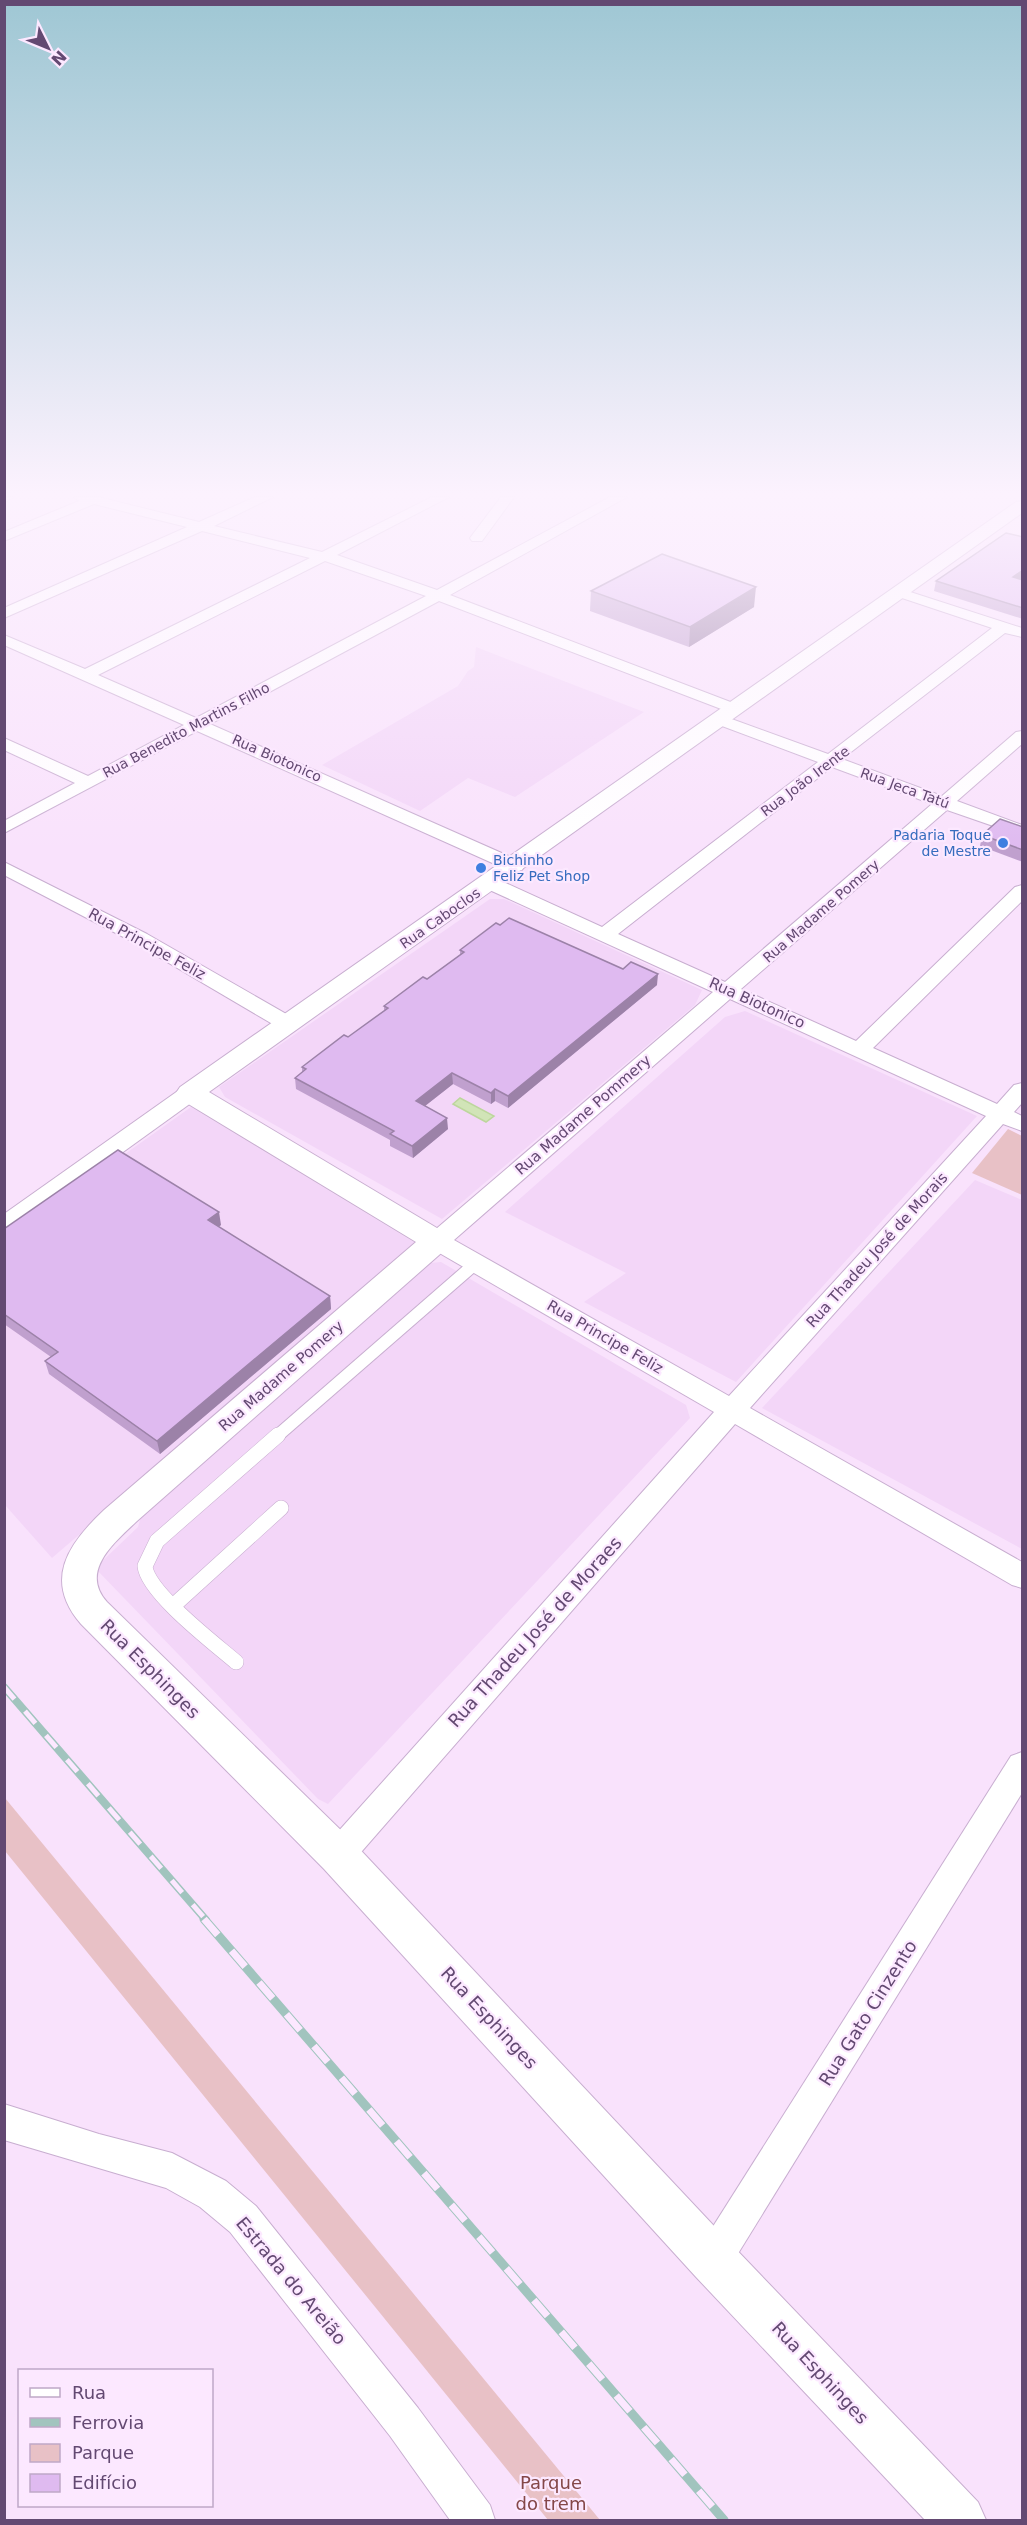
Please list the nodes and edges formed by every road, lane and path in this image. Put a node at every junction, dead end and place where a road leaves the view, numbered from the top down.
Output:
1 (205, 615) edge
2 (400, 615) edge
3 (486, 615) edge
4 (869, 615) edge
5 (966, 615) edge
6 (1003, 627) junction
7 (1023, 633) edge
8 (4, 639) edge
9 (88, 674) junction
10 (728, 714) junction
11 (197, 723) junction
12 (1023, 736) edge
13 (4, 743) edge
14 (832, 761) junction
15 (88, 783) junction
16 (946, 803) junction
17 (4, 828) edge
18 (1023, 831) edge
19 (515, 866) junction
20 (4, 867) edge
21 (490, 883) junction
22 (1023, 891) edge
23 (605, 934) junction
24 (729, 990) junction
25 (288, 1024) junction
26 (859, 1050) junction
27 (1023, 1090) edge
28 (190, 1094) junction
29 (1000, 1114) junction
30 (1023, 1124) edge
31 (4, 1226) edge
32 (437, 1241) junction
33 (476, 1263) junction
34 (732, 1410) junction
35 (281, 1508) dead end
36 (125, 1510) joint
37 (1023, 1576) edge
38 (173, 1606) junction
39 (236, 1662) dead end
40 (1023, 1766) edge
41 (338, 1855) junction
42 (4, 2122) edge
43 (713, 2260) junction
44 (476, 2520) edge
45 (960, 2520) edge

1 - 9 street
2 - 11 street, Rua Benedito Martins Filho
3 - 10 street, Rua Jeca Tatú
4 - 10 street, Rua Caboclos
5 - 6 street
6 - 7 street
6 - 14 street, Rua João Irente
8 - 9 street, Rua Biotonico
9 - 11 street, Rua Biotonico
10 - 14 street, Rua Jeca Tatú
10 - 19 street, Rua Caboclos
11 - 15 street, Rua Benedito Martins Filho
11 - 19 street, Rua Biotonico
12 - 16 street, Rua Madame Pomery
13 - 15 street
14 - 16 street, Rua Jeca Tatú
14 - 23 street, Rua João Irente
15 - 17 street, Rua Benedito Martins Filho
16 - 18 street, Rua Jeca Tatú
16 - 24 street, Rua Madame Pomery
19 - 21 street, Rua Caboclos
20 - 25 street, Rua Principe Feliz
21 - 23 street, Rua Biotonico
21 - 25 street, Rua Caboclos
22 - 26 street
23 - 24 street, Rua Biotonico
24 - 26 street, Rua Biotonico
24 - 32 street, Rua Madame Pommery
25 - 28 street, Rua Caboclos
26 - 29 street, Rua Biotonico
27 - 29 street, Rua Thadeu José de Morais
28 - 31 street, Rua Caboclos
28 - 32 street, Rua Principe Feliz
29 - 30 street, Rua Biotonico
29 - 34 street, Rua Thadeu José de Morais
32 - 33 street, Rua Principe Feliz
32 - 36 street, Rua Madame Pomery
33 - 34 street, Rua Principe Feliz
33 - 38 lane
34 - 37 street, Rua Principe Feliz
34 - 41 street, Rua Thadeu José de Moraes
35 - 38 lane
36 - 41 street, Rua Esphinges
38 - 39 lane
40 - 43 street, Rua Gato Cinzento
41 - 43 street, Rua Esphinges
42 - 44 street, Estrada do Areião
43 - 45 street, Rua Esphinges

